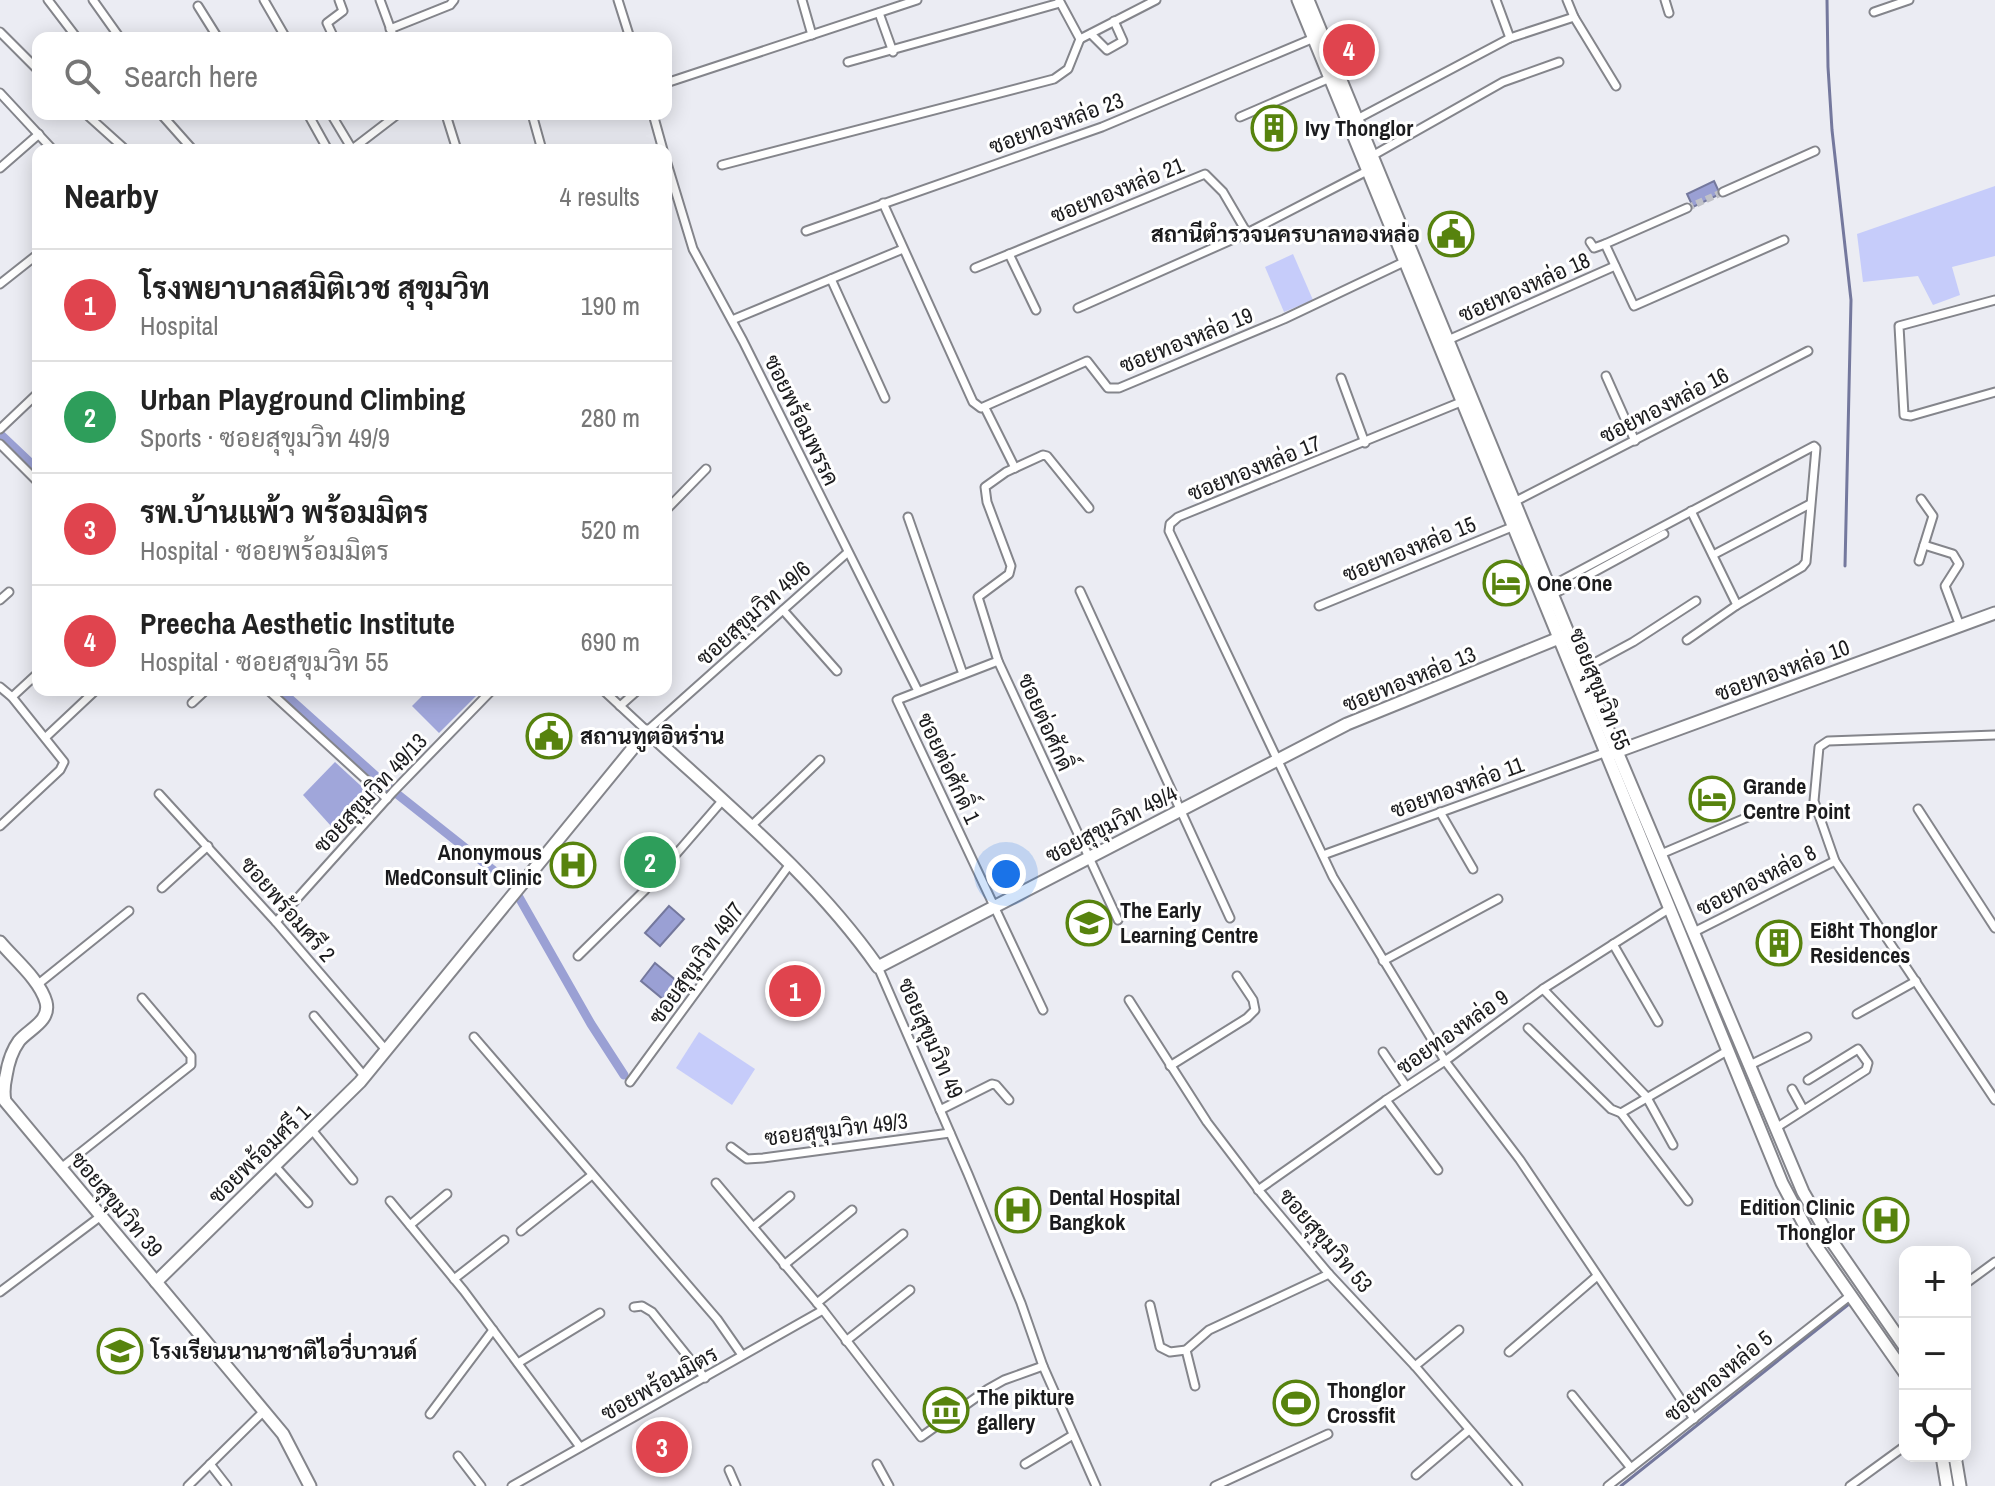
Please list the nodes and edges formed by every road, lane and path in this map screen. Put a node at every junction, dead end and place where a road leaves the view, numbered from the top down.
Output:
1 (48, 0) edge
2 (93, 0) edge
3 (264, 0) edge
4 (339, 0) edge
5 (380, 0) edge
6 (432, 0) edge
7 (454, 0) edge
8 (618, 0) edge
9 (802, 0) edge
10 (917, 0) edge
11 (1156, 0) edge
12 (1298, 0) edge
13 (1308, 0) edge
14 (1496, 0) edge
15 (1567, 0) edge
16 (1665, 0) edge
17 (1909, 0) edge
18 (1059, 1) edge
19 (198, 6) dead end
20 (435, 11) junction
21 (1874, 12) dead end
22 (879, 13) junction
23 (1669, 13) dead end
24 (1574, 17) junction
25 (1114, 21) junction
26 (390, 29) junction
27 (72, 32) edge
28 (116, 32) edge
29 (214, 32) edge
30 (283, 32) edge
31 (331, 32) edge
32 (391, 32) edge
33 (628, 32) edge
34 (1, 34) edge
35 (1091, 34) junction
36 (812, 35) junction
37 (1318, 37) junction
38 (1510, 38) junction
39 (1080, 39) junction
40 (893, 52) junction
41 (848, 62) dead end
42 (1559, 62) dead end
43 (32, 64) edge
44 (1330, 78) junction
45 (672, 81) edge
46 (1616, 86) dead end
47 (0, 93) edge
48 (1240, 117) dead end
49 (93, 120) edge
50 (166, 120) edge
51 (311, 120) edge
52 (334, 120) edge
53 (390, 120) edge
54 (448, 120) edge
55 (534, 120) edge
56 (655, 120) edge
57 (1352, 121) junction
58 (39, 134) junction
59 (48, 144) edge
60 (119, 144) edge
61 (188, 144) edge
62 (325, 144) edge
63 (348, 144) edge
64 (360, 144) edge
65 (455, 144) edge
66 (540, 144) edge
67 (661, 144) edge
68 (1815, 151) dead end
69 (722, 165) dead end
70 (1372, 165) junction
71 (0, 168) edge
72 (672, 180) edge
73 (1723, 192) tunnel mouth
74 (883, 203) junction
75 (1687, 208) tunnel mouth
76 (806, 231) dead end
77 (1247, 233) junction
78 (1784, 240) dead end
79 (1590, 242) dead end
80 (1605, 244) junction
81 (903, 249) junction
82 (1009, 254) junction
83 (32, 259) edge
84 (1409, 260) junction
85 (1615, 266) junction
86 (975, 268) dead end
87 (831, 279) junction
88 (0, 284) edge
89 (1995, 300) edge
90 (1078, 308) dead end
91 (1036, 310) dead end
92 (732, 320) junction
93 (1443, 342) junction
94 (1808, 351) dead end
95 (1606, 376) dead end
96 (1341, 378) dead end
97 (1995, 392) edge
98 (1472, 396) junction
99 (885, 398) dead end
100 (32, 399) edge
101 (1461, 402) junction
102 (985, 408) junction
103 (0, 429) edge
104 (1635, 441) junction
105 (1365, 443) junction
106 (0, 444) edge
107 (1015, 468) junction
108 (706, 469) dead end
109 (32, 476) edge
110 (1921, 499) dead end
111 (672, 504) edge
112 (1509, 504) junction
113 (1810, 504) junction
114 (1089, 508) dead end
115 (1691, 511) junction
116 (908, 517) dead end
117 (1518, 525) junction
118 (1664, 534) dead end
119 (1924, 545) junction
120 (847, 553) junction
121 (1713, 555) junction
122 (1919, 561) dead end
123 (1080, 591) dead end
124 (1551, 591) junction
125 (9, 592) dead end
126 (0, 600) edge
127 (1696, 601) dead end
128 (1737, 605) junction
129 (1319, 606) dead end
130 (783, 610) junction
131 (1995, 613) edge
132 (1960, 626) junction
133 (1564, 637) junction
134 (1687, 640) dead end
135 (998, 661) junction
136 (1583, 669) junction
137 (837, 671) dead end
138 (963, 674) junction
139 (32, 679) edge
140 (0, 687) edge
141 (918, 691) junction
142 (90, 696) edge
143 (200, 696) edge
144 (275, 696) edge
145 (486, 696) edge
146 (609, 696) edge
147 (631, 696) edge
148 (12, 697) junction
149 (192, 703) dead end
150 (620, 706) junction
151 (647, 731) junction
152 (1995, 735) edge
153 (46, 737) junction
154 (1604, 753) junction
155 (1618, 754) junction
156 (820, 760) dead end
157 (1277, 761) junction
158 (159, 794) dead end
159 (387, 799) junction
160 (722, 801) junction
161 (1918, 809) dead end
162 (1182, 810) junction
163 (1762, 811) dead end
164 (1440, 812) junction
165 (0, 826) edge
166 (750, 827) junction
167 (208, 846) junction
168 (1661, 854) junction
169 (1323, 855) junction
170 (1088, 858) junction
171 (1835, 861) junction
172 (790, 864) junction
173 (1473, 869) dead end
174 (162, 888) dead end
175 (1498, 899) dead end
176 (1682, 903) junction
177 (994, 907) junction
178 (1670, 908) junction
179 (129, 911) dead end
180 (1230, 918) dead end
181 (1118, 920) dead end
182 (276, 922) junction
183 (1995, 928) edge
184 (1694, 932) junction
185 (1682, 938) junction
186 (0, 942) edge
187 (1613, 944) junction
188 (578, 956) dead end
189 (1383, 961) junction
190 (878, 967) junction
191 (1237, 976) dead end
192 (1916, 981) junction
193 (37, 985) junction
194 (1543, 989) junction
195 (142, 998) dead end
196 (1129, 1000) dead end
197 (1043, 1010) dead end
198 (1857, 1014) dead end
199 (314, 1016) dead end
200 (1658, 1022) dead end
201 (1528, 1028) dead end
202 (474, 1037) dead end
203 (1807, 1037) dead end
204 (1741, 1044) junction
205 (386, 1050) junction
206 (1727, 1051) junction
207 (1383, 1052) dead end
208 (1445, 1061) junction
209 (1750, 1065) junction
210 (1170, 1066) junction
211 (1736, 1072) junction
212 (365, 1077) junction
213 (1808, 1080) dead end
214 (630, 1082) dead end
215 (1406, 1086) junction
216 (1792, 1089) dead end
217 (1646, 1096) junction
218 (1009, 1100) dead end
219 (1386, 1100) junction
220 (1995, 1100) edge
221 (1803, 1109) junction
222 (940, 1110) junction
223 (1621, 1113) junction
224 (1776, 1128) junction
225 (312, 1130) junction
226 (950, 1133) junction
227 (1673, 1145) dead end
228 (731, 1147) dead end
229 (275, 1166) junction
230 (61, 1168) junction
231 (1438, 1170) dead end
232 (592, 1175) junction
233 (353, 1180) dead end
234 (716, 1183) dead end
235 (1258, 1190) junction
236 (447, 1194) dead end
237 (790, 1196) dead end
238 (390, 1201) dead end
239 (1688, 1201) dead end
240 (308, 1203) dead end
241 (852, 1210) dead end
242 (101, 1216) junction
243 (410, 1225) junction
244 (753, 1227) junction
245 (521, 1231) dead end
246 (903, 1234) dead end
247 (504, 1240) dead end
248 (1995, 1262) edge
249 (784, 1265) junction
250 (1329, 1274) junction
251 (1596, 1277) junction
252 (454, 1279) junction
253 (1971, 1280) edge
254 (156, 1282) junction
255 (1862, 1287) junction
256 (910, 1290) dead end
257 (0, 1292) edge
258 (1851, 1295) junction
259 (817, 1303) junction
260 (1150, 1305) dead end
261 (634, 1307) dead end
262 (823, 1310) junction
263 (600, 1313) dead end
264 (493, 1330) junction
265 (1459, 1330) dead end
266 (1899, 1331) edge
267 (1899, 1335) edge
268 (846, 1341) junction
269 (1886, 1345) junction
270 (1186, 1350) junction
271 (1509, 1352) dead end
272 (742, 1355) junction
273 (518, 1363) junction
274 (1899, 1364) edge
275 (1043, 1366) junction
276 (1415, 1366) junction
277 (705, 1378) junction
278 (1195, 1386) dead end
279 (1572, 1395) dead end
280 (264, 1411) junction
281 (430, 1414) dead end
282 (1694, 1419) junction
283 (1469, 1430) junction
284 (1328, 1434) dead end
285 (1073, 1435) junction
286 (580, 1447) junction
287 (1899, 1450) edge
288 (458, 1456) dead end
289 (1943, 1462) edge
290 (1956, 1462) edge
291 (210, 1464) junction
292 (877, 1464) dead end
293 (1025, 1464) dead end
294 (1631, 1468) junction
295 (729, 1470) dead end
296 (1416, 1475) dead end
297 (1236, 1476) junction
298 (188, 1486) edge
299 (227, 1486) edge
300 (310, 1486) edge
301 (481, 1486) edge
302 (512, 1486) edge
303 (736, 1486) edge
304 (889, 1486) edge
305 (1096, 1486) edge
306 (1215, 1486) edge
307 (1244, 1486) edge
308 (1518, 1486) edge
309 (1608, 1486) edge
310 (1850, 1486) edge
311 (1947, 1486) edge
312 (1960, 1486) edge

1 - 27 street
2 - 28 street
3 - 30 street
4 - 31 street
5 - 26 street
6 - 20 street
7 - 20 street
8 - 33 street
9 - 36 street
10 - 22 street
11 - 25 street
12 - 37 street, ซอยสุขุมวิท 55
13 - 37 street, ซอยสุขุมวิท 55
14 - 38 street
15 - 24 street
16 - 23 street
17 - 21 street
18 - 39 street
18 - 40 street
19 - 29 street
20 - 26 street
22 - 36 street
22 - 40 street
24 - 38 street
24 - 46 street
25 - 35 street
25 - 35 street
26 - 32 street
34 - 43 street
35 - 39 street
36 - 45 street
37 - 44 street, ซอยสุขุมวิท 55
37 - 57 street, ซอยสุขุมวิท 55
37 - 74 street, ซอยทองหล่อ 23
38 - 57 street
39 - 69 street
40 - 41 street
42 - 70 street
44 - 48 street
44 - 57 street, ซอยสุขุมวิท 55
47 - 58 street
49 - 60 street
50 - 61 street
51 - 62 street
52 - 63 street
53 - 64 street
54 - 65 street
55 - 66 street
56 - 67 street
57 - 70 street, ซอยสุขุมวิท 55
58 - 59 street
58 - 71 street
68 - 73 street
70 - 77 street
70 - 84 street, ซอยสุขุมวิท 55
72 - 92 street, ซอยพร้อมพรรค
74 - 76 street, ซอยทองหล่อ 23
74 - 81 street
75 - 80 street
77 - 82 street, ซอยทองหล่อ 21
77 - 90 street
78 - 85 street
79 - 80 street
80 - 85 street
81 - 87 street
81 - 102 street
82 - 86 street, ซอยทองหล่อ 21
82 - 91 street
83 - 88 street
84 - 93 street, ซอยสุขุมวิท 55
84 - 102 street, ซอยทองหล่อ 19
85 - 93 street, ซอยทองหล่อ 18
87 - 92 street
87 - 99 street
89 - 97 street
92 - 120 street, ซอยพร้อมพรรค
93 - 98 street, ซอยสุขุมวิท 55
93 - 101 street, ซอยสุขุมวิท 55
94 - 104 street, ซอยทองหล่อ 16
95 - 104 street
96 - 105 street
98 - 101 street
98 - 112 street, ซอยสุขุมวิท 55
100 - 103 street
101 - 105 street, ซอยทองหล่อ 17
101 - 112 street, ซอยสุขุมวิท 55
102 - 107 street
104 - 112 street, ซอยทองหล่อ 16
105 - 157 street, ซอยทองหล่อ 17
106 - 109 street
107 - 114 street
107 - 135 street, ซอยต่อศักดิ์
108 - 111 street
110 - 119 street
112 - 117 street, ซอยสุขุมวิท 55
113 - 115 street
113 - 121 street
113 - 128 street
115 - 121 street
115 - 124 street
116 - 138 street
117 - 124 street, ซอยสุขุมวิท 55
117 - 129 street, ซอยทองหล่อ 15
117 - 133 street, ซอยสุขุมวิท 55
118 - 124 street
119 - 122 street
119 - 132 street
120 - 130 street, ซอยสุขุมวิท 49/6
120 - 141 street, ซอยพร้อมพรรค
121 - 128 street
123 - 162 street
124 - 133 street, ซอยสุขุมวิท 55
125 - 126 street
127 - 136 street
128 - 134 street
130 - 137 street
130 - 151 street, ซอยสุขุมวิท 49/6
131 - 132 street, ซอยทองหล่อ 10
132 - 155 street, ซอยทองหล่อ 10
133 - 136 street, ซอยสุขุมวิท 55
133 - 154 street, ซอยสุขุมวิท 55
133 - 157 street, ซอยทองหล่อ 13
135 - 138 street, ซอยต่อศักดิ์ 1
135 - 170 street, ซอยต่อศักดิ์
136 - 155 street, ซอยสุขุมวิท 55
138 - 141 street, ซอยต่อศักดิ์ 1
139 - 148 street
140 - 148 street
141 - 177 street, ซอยต่อศักดิ์ 1
142 - 153 street
143 - 149 street
144 - 159 street
145 - 159 street, ซอยสุขุมวิท 49/13
146 - 150 street, ซอยสุขุมวิท 49
147 - 150 street
148 - 153 street
150 - 151 street, ซอยสุขุมวิท 49
151 - 160 street, ซอยสุขุมวิท 49
151 - 205 street, ซอยพร้อมศรี 1
152 - 171 street
153 - 165 street
154 - 155 street
154 - 164 street, ซอยทองหล่อ 11
154 - 178 street, ซอยสุขุมวิท 55
155 - 168 street, ซอยสุขุมวิท 55
156 - 166 street
157 - 162 street, ซอยสุขุมวิท 49/4
157 - 169 street
158 - 167 street, ซอยพร้อมศรี 2
159 - 182 street, ซอยสุขุมวิท 49/13
160 - 166 street, ซอยสุขุมวิท 49
160 - 188 street
161 - 183 street
162 - 170 street, ซอยสุขุมวิท 49/4
162 - 180 street
163 - 168 street
164 - 169 street, ซอยทองหล่อ 11
164 - 173 street
166 - 172 street, ซอยสุขุมวิท 49
167 - 174 street
167 - 182 street, ซอยพร้อมศรี 2
168 - 176 street, ซอยสุขุมวิท 55
169 - 189 street
170 - 177 street, ซอยสุขุมวิท 49/4
170 - 181 street, ซอยต่อศักดิ์
171 - 184 street, ซอยทองหล่อ 8
171 - 192 street
172 - 190 street, ซอยสุขุมวิท 49
172 - 214 street, ซอยสุขุมวิท 49/7
175 - 189 street
176 - 178 street
176 - 184 street, ซอยสุขุมวิท 55
177 - 190 street, ซอยสุขุมวิท 49/4
177 - 197 street
178 - 185 street, ซอยสุขุมวิท 55
178 - 187 street, ซอยทองหล่อ 9
179 - 193 street
182 - 205 street, ซอยพร้อมศรี 2
184 - 185 street
184 - 204 street, ซอยสุขุมวิท 55
185 - 206 street, ซอยสุขุมวิท 55
186 - 193 street
187 - 194 street, ซอยทองหล่อ 9
187 - 200 street
189 - 208 street
190 - 222 street, ซอยสุขุมวิท 49
191 - 210 street
192 - 198 street
192 - 220 street
193 - 230 street, ซอยสุขุมวิท 39
194 - 208 street, ซอยทองหล่อ 9
194 - 217 street
195 - 230 street
196 - 210 street, ซอยสุขุมวิท 53
199 - 212 street
201 - 223 street
202 - 232 street
203 - 209 street
204 - 206 street
204 - 209 street, ซอยสุขุมวิท 55
205 - 212 street, ซอยพร้อมศรี 1
206 - 211 street, ซอยสุขุมวิท 55
206 - 217 street
207 - 215 street
208 - 215 street, ซอยทองหล่อ 9
208 - 251 street
209 - 211 street
209 - 224 street, ซอยสุขุมวิท 55
210 - 235 street, ซอยสุขุมวิท 53
211 - 258 street, ซอยสุขุมวิท 55
212 - 225 street, ซอยพร้อมศรี 1
213 - 221 street
215 - 219 street, ซอยทองหล่อ 9
216 - 221 street
217 - 223 street
217 - 227 street
218 - 222 street
219 - 231 street
219 - 235 street, ซอยทองหล่อ 9
221 - 224 street
222 - 226 street, ซอยสุขุมวิท 49
223 - 239 street
224 - 255 street, ซอยสุขุมวิท 55
225 - 229 street, ซอยพร้อมศรี 1
225 - 233 street
226 - 228 street, ซอยสุขุมวิท 49/3
226 - 275 street, ซอยสุขุมวิท 49
229 - 240 street
229 - 254 street, ซอยพร้อมศรี 1
230 - 242 street, ซอยสุขุมวิท 39
232 - 245 street
232 - 272 street
234 - 244 street
235 - 250 street, ซอยสุขุมวิท 53
236 - 243 street
237 - 244 street
238 - 243 street
241 - 249 street
242 - 254 street, ซอยสุขุมวิท 39
242 - 257 street
243 - 252 street
244 - 249 street
246 - 259 street
247 - 252 street
248 - 253 street
249 - 259 street
250 - 270 street
250 - 276 street, ซอยสุขุมวิท 53
251 - 271 street
251 - 282 street
252 - 264 street
254 - 280 street, ซอยสุขุมวิท 39
255 - 258 street
255 - 266 street, ซอยสุขุมวิท 55
256 - 268 street
258 - 269 street, ซอยสุขุมวิท 55
258 - 282 street, ซอยทองหล่อ 5
259 - 262 street
260 - 270 street
261 - 277 street
262 - 268 street
262 - 272 street, ซอยพร้อมมิตร
263 - 273 street
264 - 273 street
264 - 281 street
265 - 276 street
267 - 269 street
268 - 275 street
269 - 274 street, ซอยสุขุมวิท 55
270 - 278 street
272 - 277 street, ซอยพร้อมมิตร
273 - 286 street
275 - 285 street, ซอยสุขุมวิท 49
276 - 283 street, ซอยสุขุมวิท 53
277 - 286 street, ซอยพร้อมมิตร
279 - 294 street
280 - 291 street
280 - 300 street, ซอยสุขุมวิท 39
282 - 294 street, ซอยทองหล่อ 5
283 - 296 street
283 - 308 street, ซอยสุขุมวิท 53
284 - 297 street
285 - 293 street
285 - 305 street, ซอยสุขุมวิท 49
286 - 302 street, ซอยพร้อมมิตร
287 - 310 street
288 - 301 street
289 - 311 street
290 - 312 street
291 - 298 street
291 - 299 street
292 - 304 street
294 - 309 street, ซอยทองหล่อ 5
295 - 303 street
297 - 306 street
297 - 307 street

